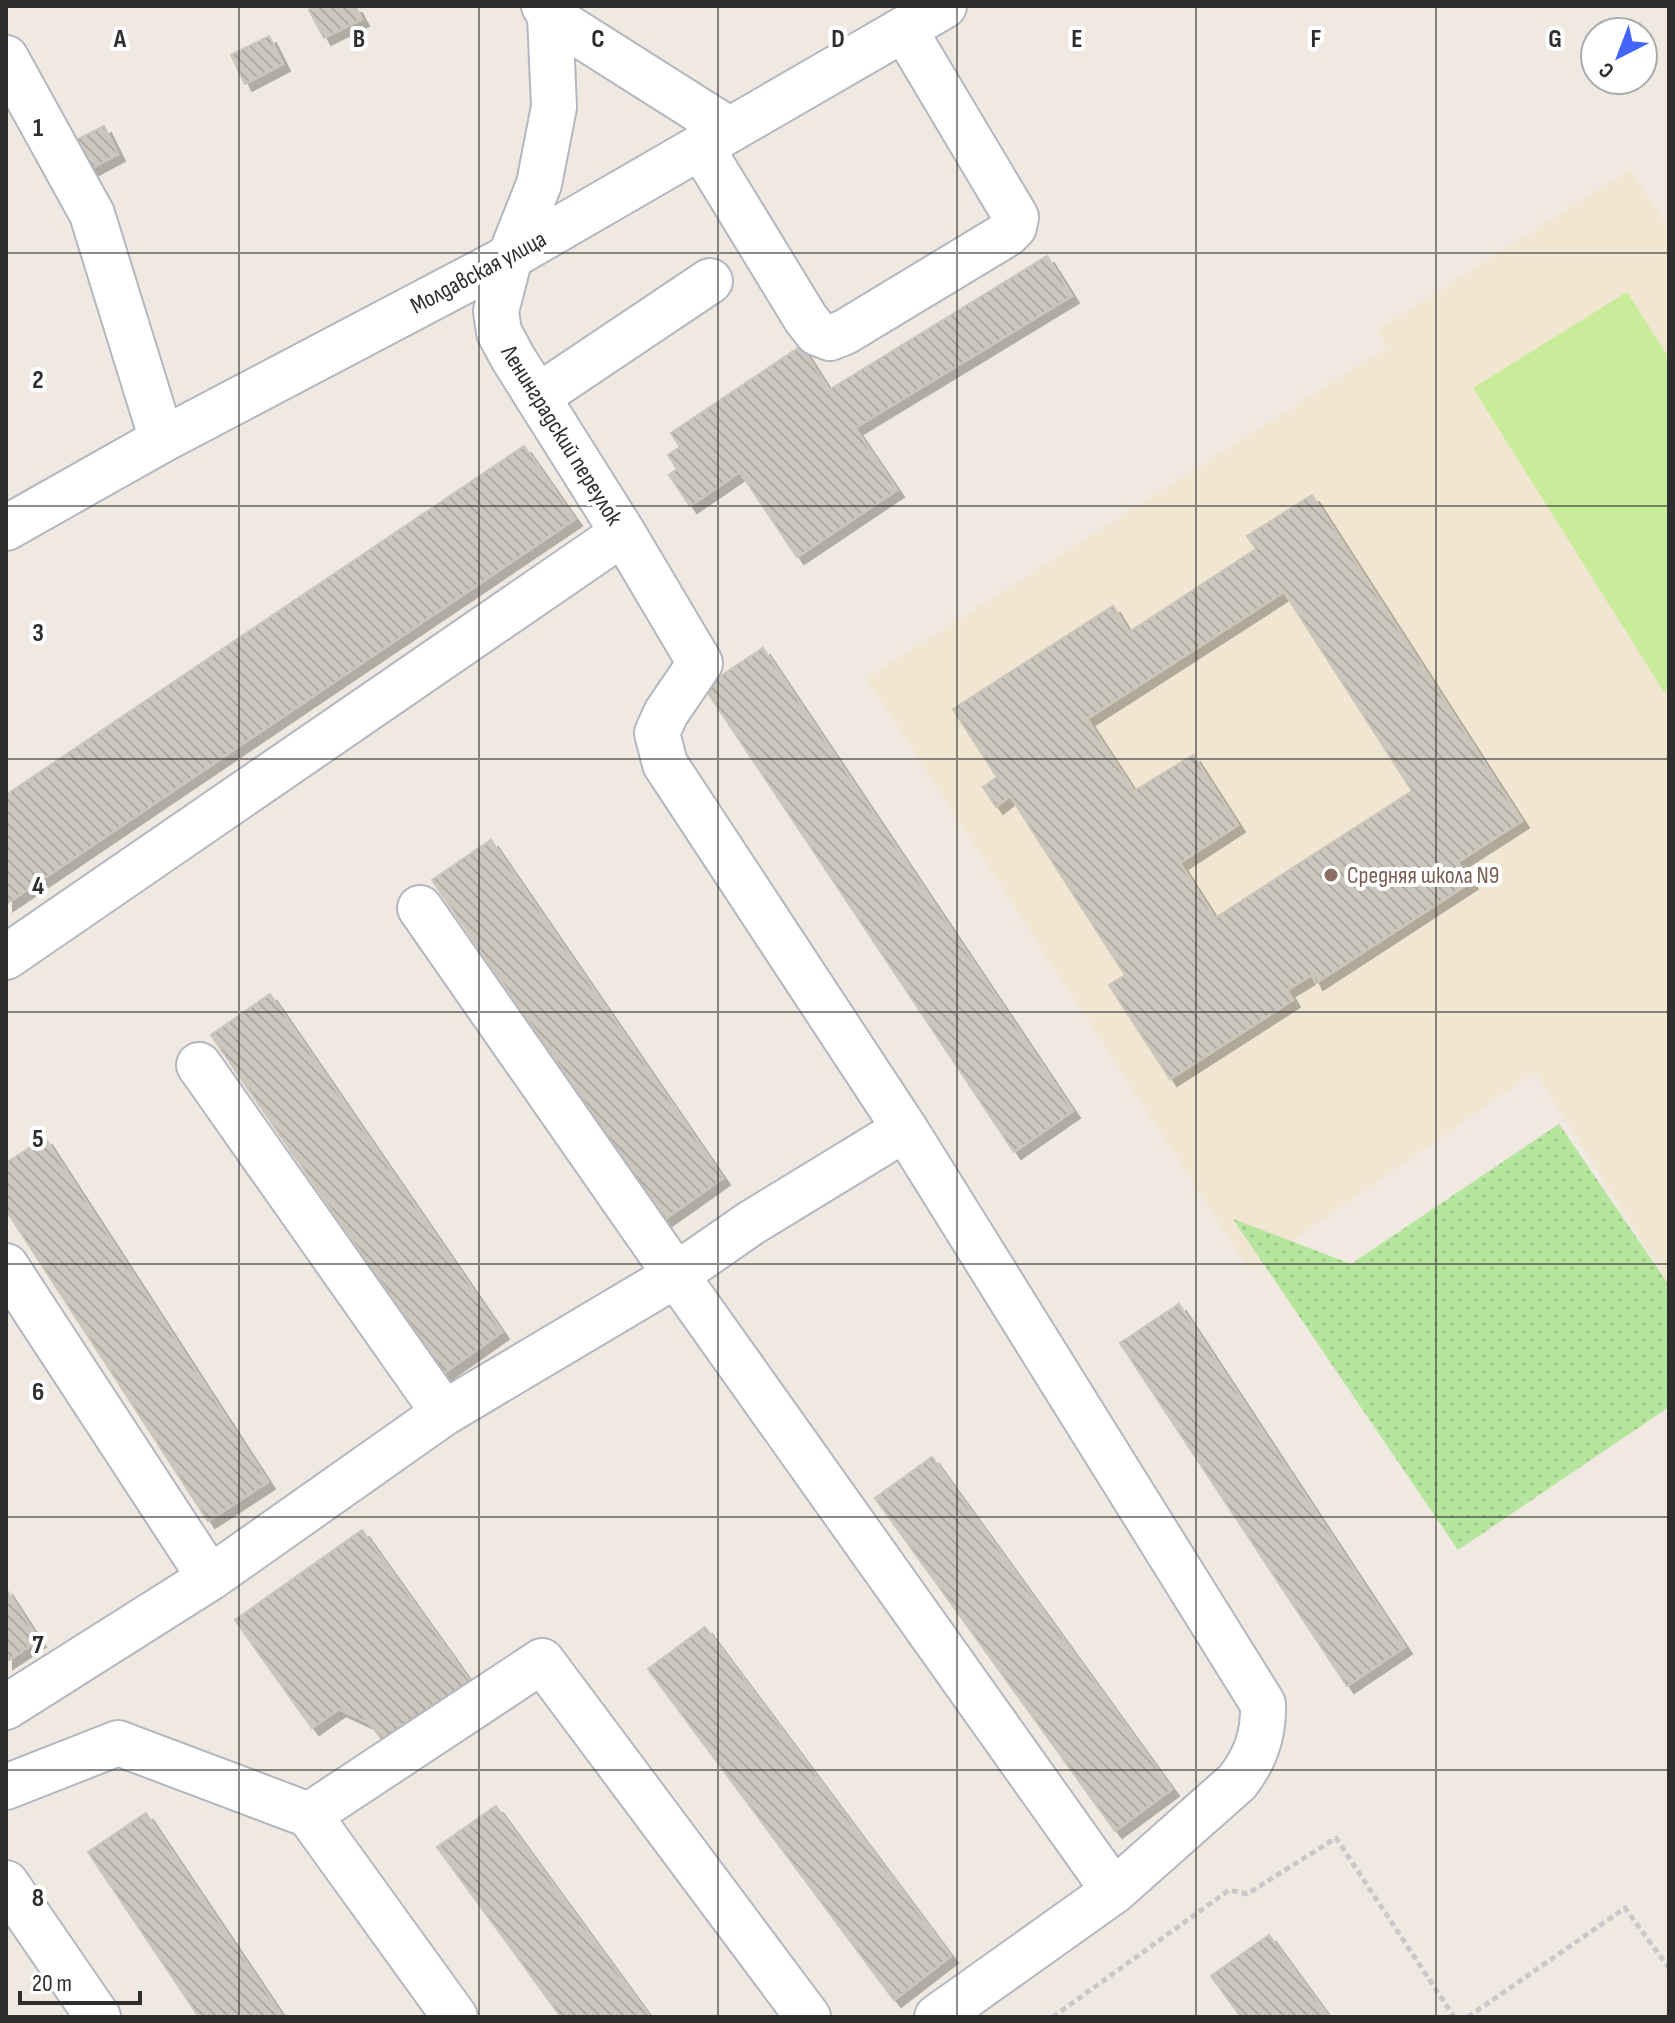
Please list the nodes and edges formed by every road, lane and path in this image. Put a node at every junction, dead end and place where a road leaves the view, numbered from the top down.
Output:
1 (944, 6) edge
2 (547, 11) edge
3 (904, 29) junction
4 (6, 58) edge
5 (715, 138) junction
6 (510, 257) junction
7 (710, 281) dead end
8 (537, 397) junction
9 (162, 440) junction
10 (6, 528) edge
11 (623, 533) junction
12 (420, 908) dead end
13 (6, 957) edge
14 (199, 1065) dead end
15 (905, 1129) junction
16 (6, 1266) edge
17 (676, 1275) junction
18 (444, 1413) junction
19 (210, 1578) junction
20 (6, 1707) edge
21 (6, 1787) edge
22 (309, 1815) junction
23 (6, 1883) edge
24 (1114, 1891) junction
25 (1669, 1968) edge
26 (98, 2017) edge
27 (455, 2017) edge
28 (808, 2017) edge
29 (937, 2017) edge
30 (1053, 2017) edge
31 (1454, 2017) edge
32 (1468, 2017) edge

1 - 3 street, Молдавская улица
2 - 5 street
2 - 6 street, Ленинградский переулок
3 - 5 street, Молдавская улица
3 - 5 street
4 - 9 street
5 - 6 street, Молдавская улица
6 - 8 street, Ленинградский переулок
6 - 9 street, Молдавская улица
7 - 8 street
8 - 11 street, Ленинградский переулок
9 - 10 street, Молдавская улица
11 - 13 street
11 - 15 street, Ленинградский переулок
12 - 17 street
14 - 18 street
15 - 17 street
15 - 24 street
16 - 19 street
17 - 18 street
17 - 24 street
18 - 19 street
19 - 20 street
21 - 22 street
22 - 27 street
22 - 28 street
23 - 26 street
24 - 29 street
25 - 32 path
30 - 31 path

